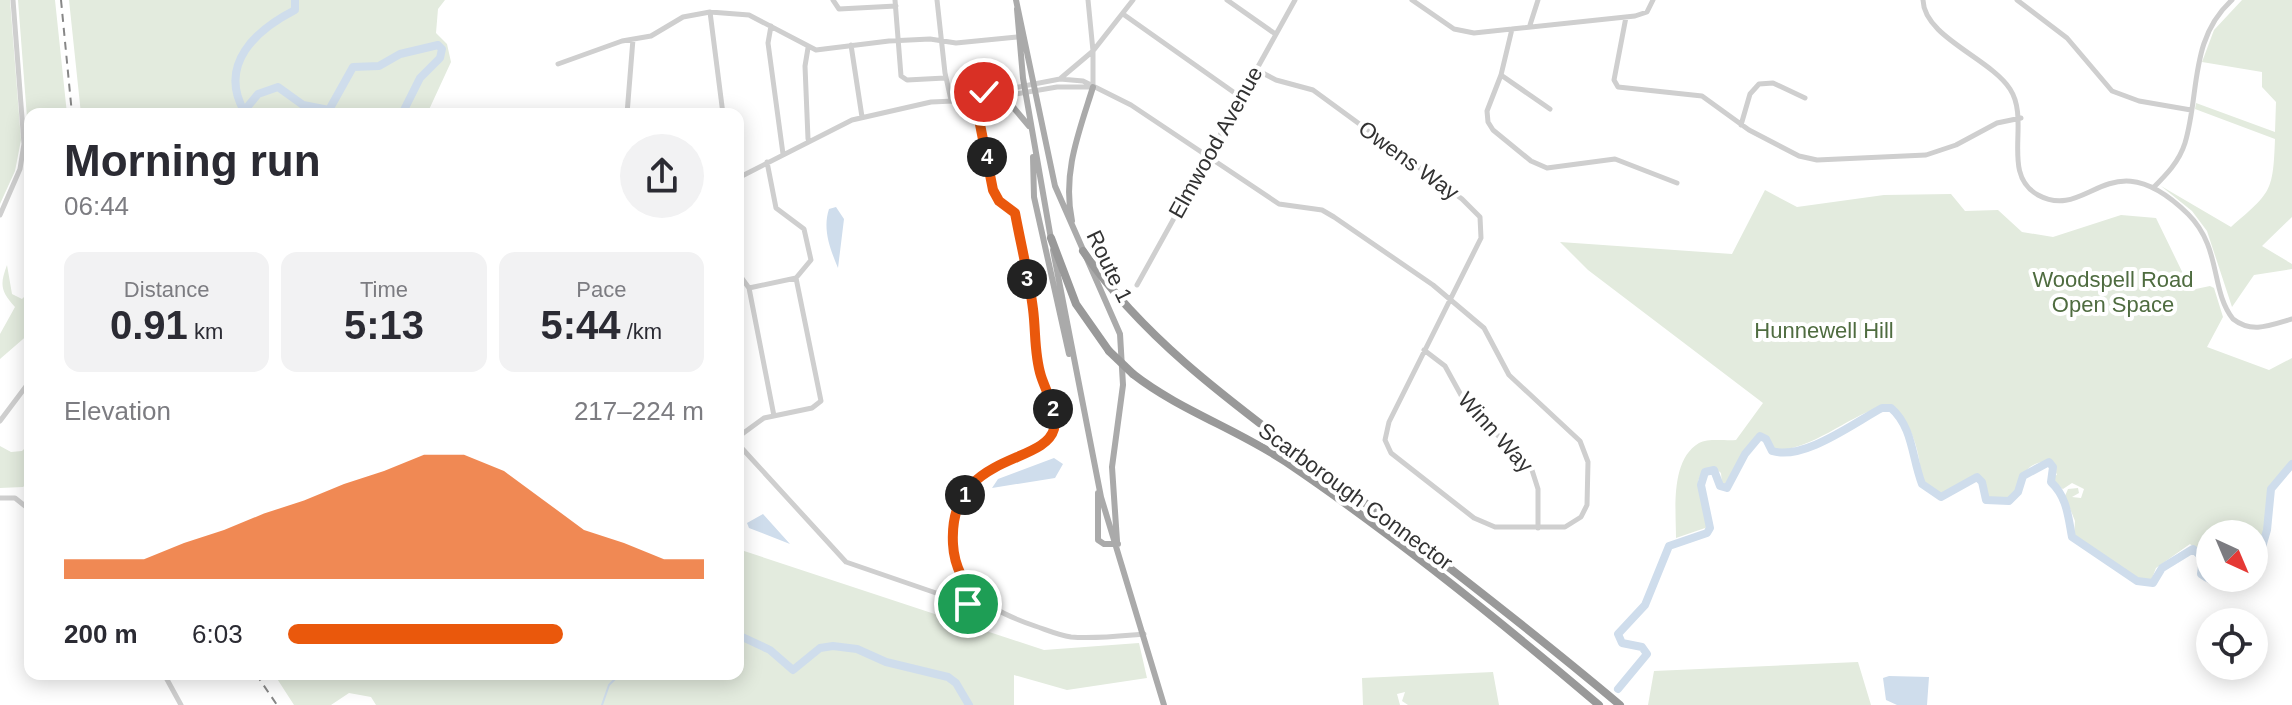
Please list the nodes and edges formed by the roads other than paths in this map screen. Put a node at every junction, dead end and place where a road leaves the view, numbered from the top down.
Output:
1 (13, 0) edge
2 (833, 0) edge
3 (937, 0) edge
4 (1016, 0) edge
5 (1088, 0) edge
6 (1133, 0) edge
7 (1227, 0) edge
8 (1295, 0) edge
9 (1412, 0) edge
10 (1538, 0) edge
11 (1653, 0) edge
12 (1923, 0) edge
13 (2017, 0) edge
14 (2232, 0) edge
15 (895, 3) edge
16 (1017, 9) junction
17 (710, 12) junction
18 (1123, 14) junction
19 (1626, 17) junction
20 (1530, 25) junction
21 (771, 26) junction
22 (1512, 29) junction
23 (1274, 33) junction
24 (1017, 37) junction
25 (633, 39) junction
26 (897, 41) junction
27 (942, 42) junction
28 (851, 45) junction
29 (808, 48) junction
30 (1093, 51) junction
31 (558, 64) dead end
32 (1078, 66) junction
33 (1255, 69) junction
34 (1094, 70) junction
35 (1501, 75) junction
36 (945, 78) junction
37 (1060, 79) junction
38 (1035, 87) junction
39 (1093, 87) junction
40 (1025, 89) junction
41 (1239, 96) junction
42 (977, 98) junction
43 (1805, 98) dead end
44 (951, 100) junction
45 (627, 108) edge
46 (722, 108) edge
47 (1550, 109) dead end
48 (2191, 110) junction
49 (862, 117) junction
50 (2021, 118) junction
51 (1741, 125) junction
52 (1031, 131) junction
53 (808, 139) junction
54 (1034, 145) junction
55 (783, 154) junction
56 (1206, 156) junction
57 (767, 162) junction
58 (1672, 170) dead end
59 (744, 175) edge
60 (1668, 179) junction
61 (1677, 183) dead end
62 (2153, 188) junction
63 (0, 215) edge
64 (1075, 236) junction
65 (1051, 238) junction
66 (1083, 251) junction
67 (796, 278) junction
68 (744, 281) edge
69 (1137, 285) dead end
70 (749, 288) junction
71 (1451, 300) junction
72 (2292, 319) edge
73 (1424, 350) junction
74 (1079, 386) junction
75 (24, 389) edge
76 (774, 416) junction
77 (0, 421) edge
78 (744, 432) edge
79 (744, 451) edge
80 (1096, 474) junction
81 (0, 498) edge
82 (24, 505) edge
83 (1538, 528) junction
84 (1118, 544) junction
85 (982, 603) junction
86 (1144, 634) junction
87 (167, 680) edge
88 (181, 705) edge
89 (1164, 705) edge
90 (1599, 705) edge
91 (1620, 705) edge

1 - 63 street
2 - 15 street
3 - 27 street
4 - 16 main road, Route 1
5 - 30 street
6 - 18 street
7 - 23 street
8 - 23 street, Elmwood Avenue
9 - 22 street
10 - 20 street
11 - 19 street
12 - 50 street
13 - 48 street
14 - 48 street
15 - 26 street
16 - 24 main road, Route 1
16 - 38 main road, Route 1
17 - 21 street
17 - 25 street
17 - 46 street
18 - 30 street
18 - 41 street
19 - 20 street
19 - 51 street
20 - 22 street
21 - 29 street
21 - 55 street
22 - 35 street
23 - 33 street, Elmwood Avenue
24 - 27 street
24 - 40 main road, Route 1
25 - 31 street
25 - 45 street
26 - 27 street
26 - 28 street
26 - 36 street
27 - 36 street
28 - 29 street
28 - 49 street
29 - 53 street
30 - 32 street
30 - 34 street
32 - 34 street
32 - 37 street
33 - 41 street, Elmwood Avenue
33 - 71 street, Owens Way
34 - 39 street
35 - 47 street
35 - 60 street
36 - 44 street
37 - 38 street
37 - 39 street
38 - 39 street
38 - 40 street
38 - 64 main road, Route 1
39 - 56 street
39 - 64 main road
40 - 42 street
40 - 42 street
40 - 52 main road, Route 1
41 - 56 street, Elmwood Avenue
42 - 44 street
42 - 52 main road
42 - 85 street
43 - 51 street
44 - 49 street
48 - 62 street
49 - 53 street
50 - 51 street
50 - 62 street
52 - 54 main road, Route 1
53 - 55 street
54 - 65 main road, Route 1
54 - 74 main road
55 - 57 street
56 - 69 street, Elmwood Avenue
56 - 71 street
57 - 59 street
57 - 67 street
58 - 60 street
60 - 61 street
62 - 72 street
64 - 66 main road, Route 1
65 - 74 main road, Route 1
65 - 90 highway, Scarborough Connector, bridge
66 - 84 main road, Route 1
66 - 91 highway, Scarborough Connector
67 - 70 street
67 - 76 street
68 - 70 street
70 - 76 street
71 - 73 street, Owens Way
71 - 83 street
73 - 83 street, Winn Way
73 - 83 street, Owens Way
74 - 80 main road, Route 1
75 - 77 street
76 - 78 street
79 - 85 street
80 - 84 main road, Route 1
80 - 84 main road
81 - 82 street
84 - 86 main road, Route 1
85 - 86 street
86 - 89 main road, Route 1
87 - 88 street

